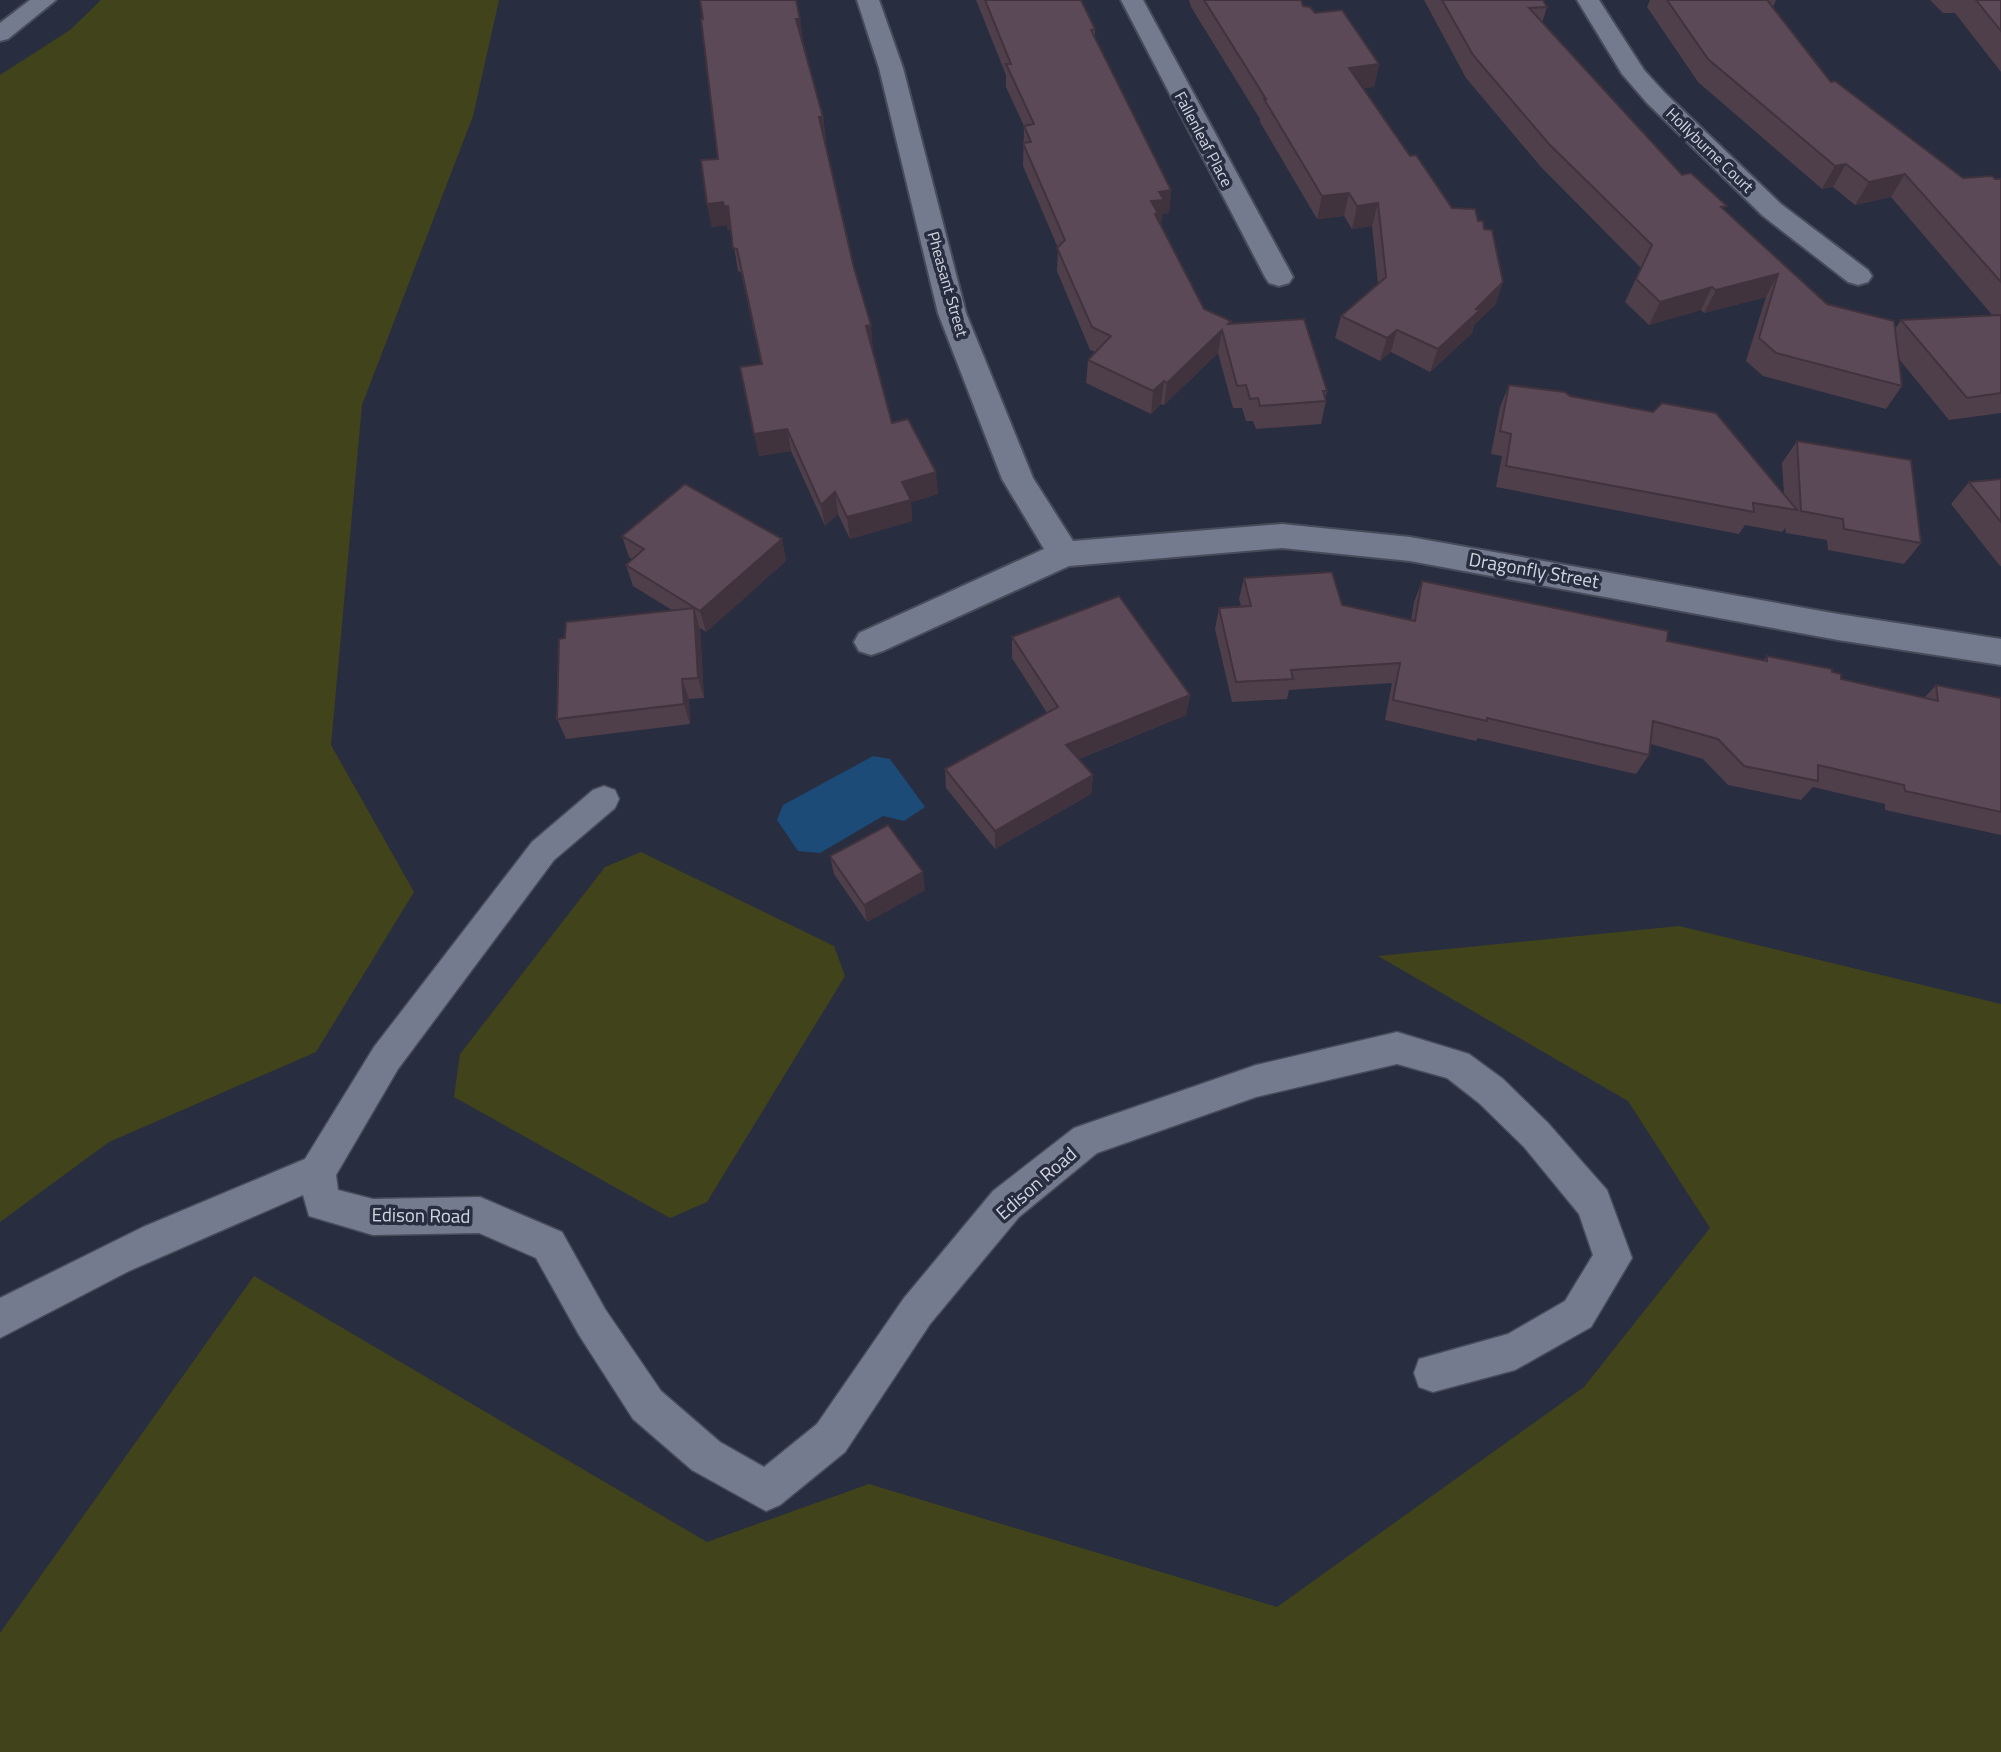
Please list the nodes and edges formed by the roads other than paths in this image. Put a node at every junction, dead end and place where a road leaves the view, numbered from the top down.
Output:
1 (45, 0) edge
2 (868, 0) edge
3 (1132, 0) edge
4 (1588, 0) edge
5 (0, 34) edge
6 (1279, 276) dead end
7 (1858, 276) dead end
8 (1063, 554) junction
9 (870, 642) dead end
10 (2001, 652) edge
11 (604, 799) dead end
12 (318, 1172) junction
13 (0, 1319) edge
14 (1433, 1373) dead end

1 - 5 street
2 - 8 street, Pheasant Street
3 - 6 street, Fallenleaf Place
4 - 7 street, Hollyburne Court
8 - 9 street, Dragonfly Street
8 - 10 street, Dragonfly Street
11 - 12 lane
12 - 13 lane
12 - 14 lane, Edison Road

